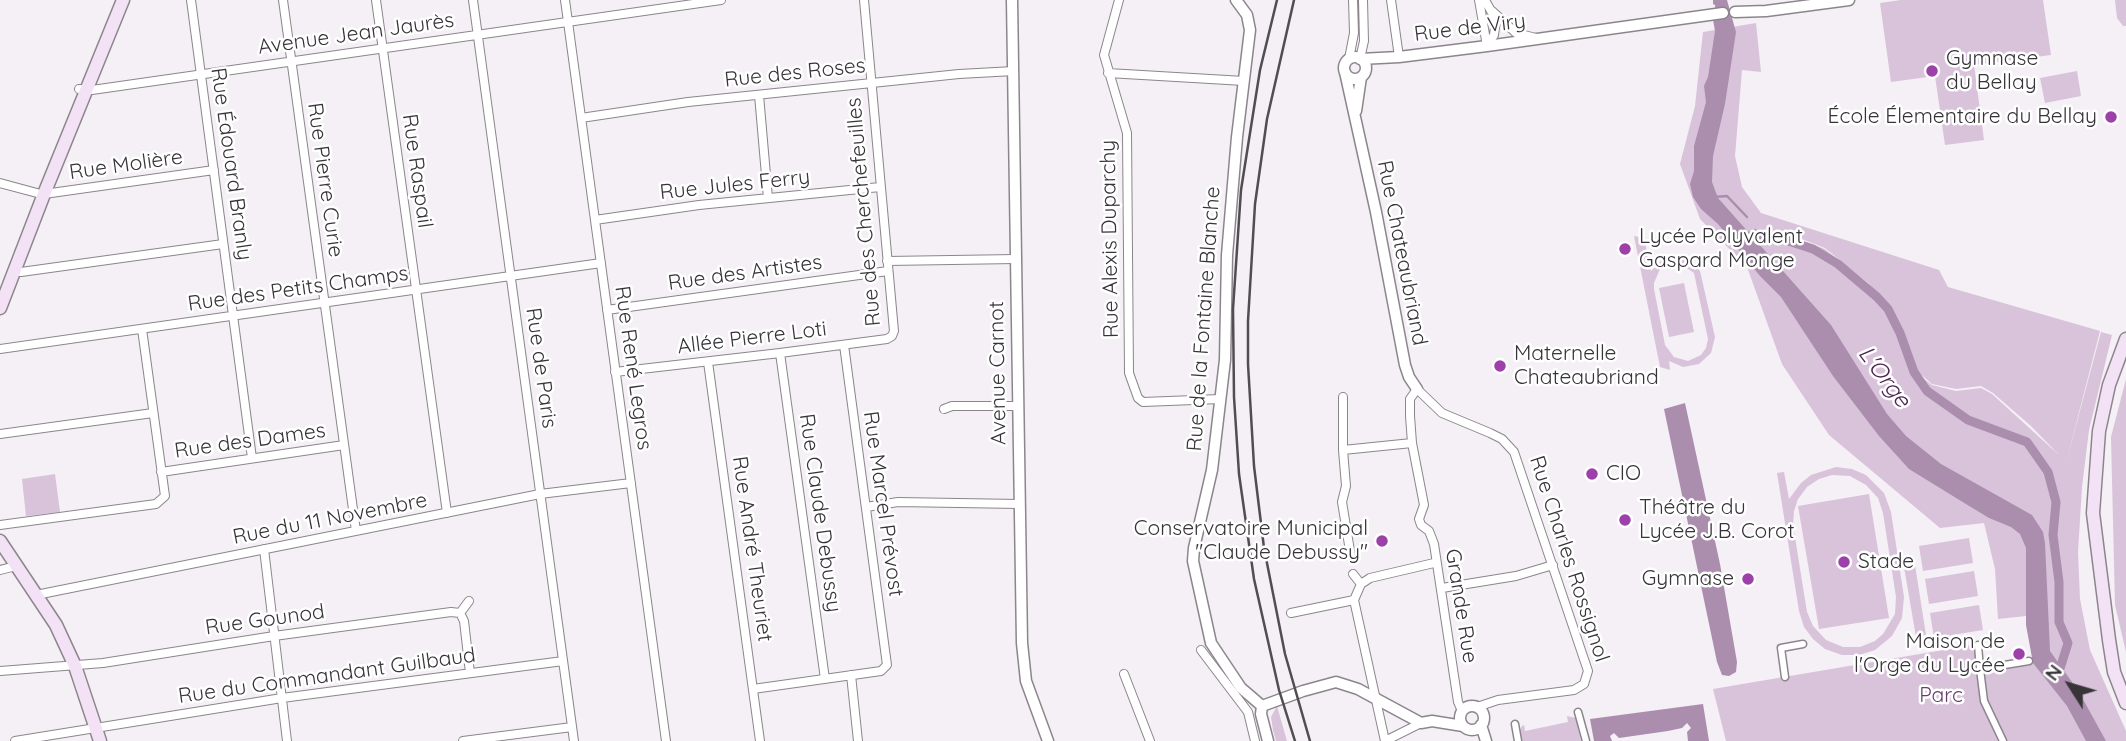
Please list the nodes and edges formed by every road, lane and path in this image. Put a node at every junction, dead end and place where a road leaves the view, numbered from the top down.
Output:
1 (116, 0) edge
2 (123, 0) edge
3 (191, 0) edge
4 (283, 0) edge
5 (376, 0) edge
6 (473, 0) edge
7 (565, 0) edge
8 (721, 0) edge
9 (864, 0) edge
10 (1012, 0) edge
11 (1119, 0) edge
12 (1236, 0) edge
13 (1353, 0) edge
14 (1363, 0) edge
15 (1391, 0) edge
16 (1479, 0) edge
17 (1485, 0) edge
18 (1797, 0) edge
19 (1849, 0) edge
20 (656, 4) edge
21 (1492, 11) junction
22 (1735, 12) junction
23 (1717, 14) joint
24 (567, 21) junction
25 (478, 34) junction
26 (1539, 39) junction
27 (1487, 46) junction
28 (382, 48) junction
29 (1399, 57) junction
30 (1355, 59) junction
31 (291, 61) junction
32 (1014, 71) junction
33 (1345, 72) junction
34 (1108, 73) junction
35 (201, 74) junction
36 (1362, 74) junction
37 (1244, 81) junction
38 (871, 82) junction
39 (82, 89) junction
40 (759, 94) junction
41 (581, 118) junction
42 (1357, 121) junction
43 (214, 170) junction
44 (0, 183) edge
45 (880, 187) junction
46 (40, 194) junction
47 (768, 198) junction
48 (595, 220) junction
49 (223, 244) junction
50 (1016, 259) junction
51 (887, 261) junction
52 (601, 263) junction
53 (15, 271) junction
54 (888, 271) junction
55 (510, 276) junction
56 (2, 286) edge
57 (416, 290) junction
58 (324, 303) junction
59 (0, 309) edge
60 (607, 310) junction
61 (233, 316) junction
62 (142, 329) junction
63 (892, 337) joint
64 (2126, 339) edge
65 (844, 345) junction
66 (0, 349) edge
67 (780, 353) junction
68 (708, 362) junction
69 (615, 372) junction
70 (1417, 389) junction
71 (1343, 397) dead end
72 (1220, 399) junction
73 (1017, 406) junction
74 (944, 409) dead end
75 (153, 413) junction
76 (0, 434) edge
77 (1412, 443) junction
78 (344, 445) junction
79 (1342, 450) junction
80 (252, 458) junction
81 (161, 471) junction
82 (631, 483) junction
83 (540, 494) junction
84 (1019, 504) junction
85 (866, 507) junction
86 (447, 513) junction
87 (0, 525) edge
88 (356, 531) junction
89 (1, 541) edge
90 (264, 550) junction
91 (1351, 557) dead end
92 (1434, 563) dead end
93 (1553, 565) junction
94 (16, 566) junction
95 (0, 570) edge
96 (1353, 574) dead end
97 (1361, 584) junction
98 (1442, 588) junction
99 (36, 595) junction
100 (1354, 600) junction
101 (469, 601) dead end
102 (460, 613) junction
103 (1291, 613) dead end
104 (274, 636) junction
105 (1803, 644) dead end
106 (1978, 645) dead end
107 (1201, 650) dead end
108 (563, 661) junction
109 (2029, 661) dead end
110 (75, 666) junction
111 (1980, 669) junction
112 (0, 671) edge
113 (470, 673) junction
114 (1124, 674) dead end
115 (850, 676) junction
116 (1785, 677) dead end
117 (825, 678) junction
118 (753, 689) junction
119 (282, 698) junction
120 (1376, 699) junction
121 (2126, 703) edge
122 (1262, 706) junction
123 (1476, 707) junction
124 (1462, 712) junction
125 (1578, 712) dead end
126 (1427, 722) junction
127 (1515, 724) dead end
128 (1481, 725) junction
129 (1463, 726) junction
130 (96, 727) junction
131 (572, 727) junction
132 (15, 741) edge
133 (100, 741) edge
134 (287, 741) edge
135 (463, 741) edge
136 (574, 741) edge
137 (666, 741) edge
138 (760, 741) edge
139 (858, 741) edge
140 (1048, 741) edge
141 (1150, 741) edge
142 (1255, 741) edge
143 (1268, 741) edge
144 (1385, 741) edge
145 (1486, 741) edge
146 (1518, 741) edge
147 (1586, 741) edge
148 (2003, 741) edge

1 - 39 main road
2 - 39 main road
3 - 35 street, Rue Édouard Branly
4 - 31 street, Rue Pierre Curie
5 - 28 street, Rue Raspail
6 - 25 street, Rue de Paris
7 - 24 street, Rue René Legros
8 - 20 street, Avenue Jean Jaurès
9 - 38 street, Rue des Cherchefeuilles
10 - 32 street, Avenue Carnot
11 - 34 street, Rue Alexis Duparchy
12 - 37 street, Rue de la Fontaine Blanche
13 - 30 street
14 - 30 street
15 - 29 street
16 - 27 street
17 - 21 street
18 - 22 street
19 - 22 street
20 - 24 street, Avenue Jean Jaurès
21 - 26 street
21 - 27 street
22 - 23 street
23 - 26 street, Rue de Viry
24 - 25 street, Avenue Jean Jaurès
24 - 41 street, Rue René Legros
25 - 28 street, Avenue Jean Jaurès
25 - 55 street, Rue de Paris
26 - 27 street, Rue de Viry
27 - 29 street, Rue de Viry
28 - 31 street, Avenue Jean Jaurès
28 - 57 street, Rue Raspail
29 - 30 street, Rue de Viry
29 - 36 street, Rue de Viry
30 - 33 street
30 - 36 street
31 - 35 street, Avenue Jean Jaurès
31 - 58 street, Rue Pierre Curie
32 - 38 street, Rue des Roses
32 - 50 street, Avenue Carnot
33 - 36 street
33 - 42 street, Rue Chateaubriand
34 - 37 street
34 - 72 street, Rue Alexis Duparchy
35 - 39 street, Avenue Jean Jaurès
35 - 43 street, Rue Édouard Branly
36 - 42 street, Rue Chateaubriand
37 - 72 street, Rue de la Fontaine Blanche
38 - 40 street, Rue des Roses
38 - 45 street, Rue des Cherchefeuilles
39 - 46 main road
40 - 41 street, Rue des Roses
40 - 47 street
41 - 48 street, Rue René Legros
42 - 70 street, Rue Chateaubriand
43 - 46 street, Rue Molière
43 - 49 street, Rue Édouard Branly
44 - 46 street
45 - 47 street, Rue Jules Ferry
45 - 51 street, Rue des Cherchefeuilles
46 - 53 main road
46 - 56 main road
47 - 48 street, Rue Jules Ferry
48 - 52 street, Rue René Legros
49 - 53 street
49 - 61 street, Rue Édouard Branly
50 - 51 street
50 - 73 street, Avenue Carnot
51 - 54 street, Rue des Cherchefeuilles
52 - 55 street, Rue des Petits Champs
52 - 60 street, Rue René Legros
53 - 56 main road
54 - 60 street, Rue des Artistes
54 - 63 street, Rue des Cherchefeuilles
55 - 57 street, Rue des Petits Champs
55 - 83 street, Rue de Paris
56 - 59 main road
57 - 58 street, Rue des Petits Champs
57 - 86 street, Rue Raspail
58 - 61 street, Rue des Petits Champs
58 - 78 street, Rue Pierre Curie
60 - 69 street, Rue René Legros
61 - 62 street, Rue des Petits Champs
61 - 80 street, Rue Édouard Branly
62 - 66 street, Rue des Petits Champs
62 - 75 street
63 - 65 street, Allée Pierre Loti
64 - 121 main road
65 - 67 street, Allée Pierre Loti
65 - 85 street, Rue Marcel Prévost
67 - 68 street, Allée Pierre Loti
67 - 117 street, Rue Claude Debussy
68 - 69 street, Allée Pierre Loti
68 - 118 street, Rue André Theuriet
69 - 82 street, Rue René Legros
70 - 77 street, Grande Rue
70 - 93 street, Rue Charles Rossignol
71 - 79 street
72 - 122 street, Rue de la Fontaine Blanche
73 - 74 street
73 - 84 street, Avenue Carnot
75 - 76 street
75 - 81 street
77 - 79 street
77 - 98 street, Grande Rue
78 - 80 street, Rue des Dames
78 - 88 street, Rue Pierre Curie
79 - 91 street
80 - 81 street, Rue des Dames
81 - 87 street
82 - 83 street, Rue du 11 Novembre
82 - 137 street, Rue René Legros
83 - 86 street, Rue du 11 Novembre
83 - 108 street, Rue de Paris
84 - 85 street
84 - 140 street, Avenue Carnot
85 - 115 street, Rue Marcel Prévost
86 - 88 street, Rue du 11 Novembre
88 - 90 street, Rue du 11 Novembre
89 - 94 main road
90 - 99 street, Rue du 11 Novembre
90 - 104 street
92 - 97 street
93 - 98 street
93 - 123 street, Rue Charles Rossignol
94 - 95 street
94 - 99 main road
96 - 97 street
97 - 100 street
98 - 124 street, Grande Rue
99 - 110 main road
100 - 103 street
100 - 120 street
101 - 102 street
102 - 104 street, Rue Gounod
102 - 113 street
104 - 110 street, Rue Gounod
104 - 119 street
105 - 116 street
106 - 111 street
107 - 142 street
108 - 113 street, Rue du Commandant Guilbaud
108 - 131 street, Rue de Paris
109 - 111 street
110 - 112 street, Rue Gounod
110 - 130 main road
111 - 148 street
113 - 119 street, Rue du Commandant Guilbaud
114 - 141 street
115 - 117 street
115 - 139 street
117 - 118 street
118 - 138 street, Rue André Theuriet
119 - 130 street, Rue du Commandant Guilbaud
119 - 134 street
120 - 122 street
120 - 126 street
120 - 144 street
122 - 143 street
123 - 124 street, Rue Charles Rossignol
123 - 128 street
124 - 126 street, Rue Charles Rossignol
124 - 129 street
125 - 147 street
126 - 129 street
126 - 144 street
127 - 146 street
128 - 129 street
128 - 145 street
130 - 132 street, Rue du Commandant Guilbaud
130 - 133 main road
131 - 135 street
131 - 136 street, Rue de Paris

